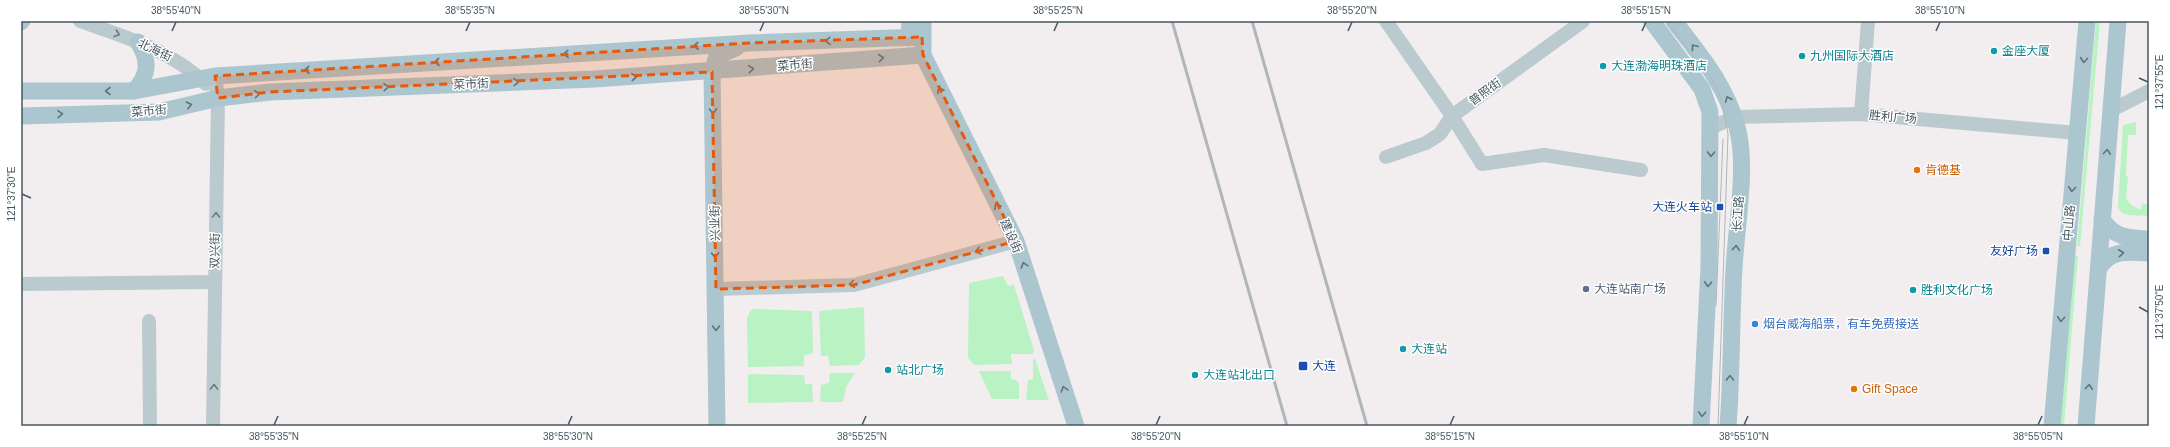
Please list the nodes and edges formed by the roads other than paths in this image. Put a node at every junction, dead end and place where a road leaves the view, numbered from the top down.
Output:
1 (80, 21) edge
2 (910, 21) edge
3 (1386, 21) edge
4 (1583, 21) edge
5 (1652, 21) edge
6 (1674, 21) edge
7 (1868, 21) edge
8 (2087, 21) edge
9 (2118, 21) edge
10 (918, 32) edge
11 (138, 42) junction
12 (749, 43) junction
13 (923, 55) junction
14 (712, 72) junction
15 (207, 77) junction
16 (21, 91) edge
17 (2149, 91) edge
18 (134, 92) junction
19 (218, 98) junction
20 (2110, 111) junction
21 (1862, 114) junction
22 (21, 116) edge
23 (1452, 116) junction
24 (1734, 117) junction
25 (1711, 128) junction
26 (2077, 133) junction
27 (1386, 156) dead end
28 (1642, 170) dead end
29 (2102, 219) junction
30 (2149, 239) edge
31 (1016, 241) junction
32 (2149, 253) edge
33 (2099, 268) junction
34 (215, 282) junction
35 (21, 284) edge
36 (716, 289) junction
37 (149, 321) dead end
38 (150, 426) edge
39 (213, 426) edge
40 (717, 426) edge
41 (1076, 426) edge
42 (1701, 426) edge
43 (1728, 426) edge
44 (2052, 426) edge
45 (2086, 426) edge

1 -> 11 street, 北海街
2 - 10 main road
3 - 23 street
4 - 23 street, 普照街
5 - 25 main road
24 -> 6 main road, 长江路
7 - 21 street
8 -> 26 main road, 中山路
9 - 20 main road
10 -> 12 main road, 菜市街
10 - 13 main road
11 - 15 street, 北海街
11 - 18 main road
12 - 14 main road, 兴业街
12 -> 15 main road, 菜市街
14 -> 13 main road, 菜市街
31 -> 13 main road, 建设街
19 -> 14 main road, 菜市街
14 -> 36 main road, 兴业街
15 - 18 main road, 菜市街
15 - 19 street, 北海街
18 -> 16 main road, 菜市街
17 - 20 street
22 -> 19 main road, 菜市街
34 -> 19 street, 双兴街
29 -> 20 main road
21 - 24 street, 胜利广场
21 - 26 street, 胜利广场
23 - 27 street, 普照街
23 - 28 street
24 - 25 street, 胜利广场
43 -> 24 main road, 长江路
25 -> 42 main road
26 -> 44 main road, 中山路
29 - 30 main road
29 - 33 main road
31 -> 36 street
41 -> 31 main road, 建设街
33 -> 32 main road
45 -> 33 main road
34 - 35 street
39 -> 34 street, 双兴街
36 -> 40 main road, 兴业街
37 - 38 street

